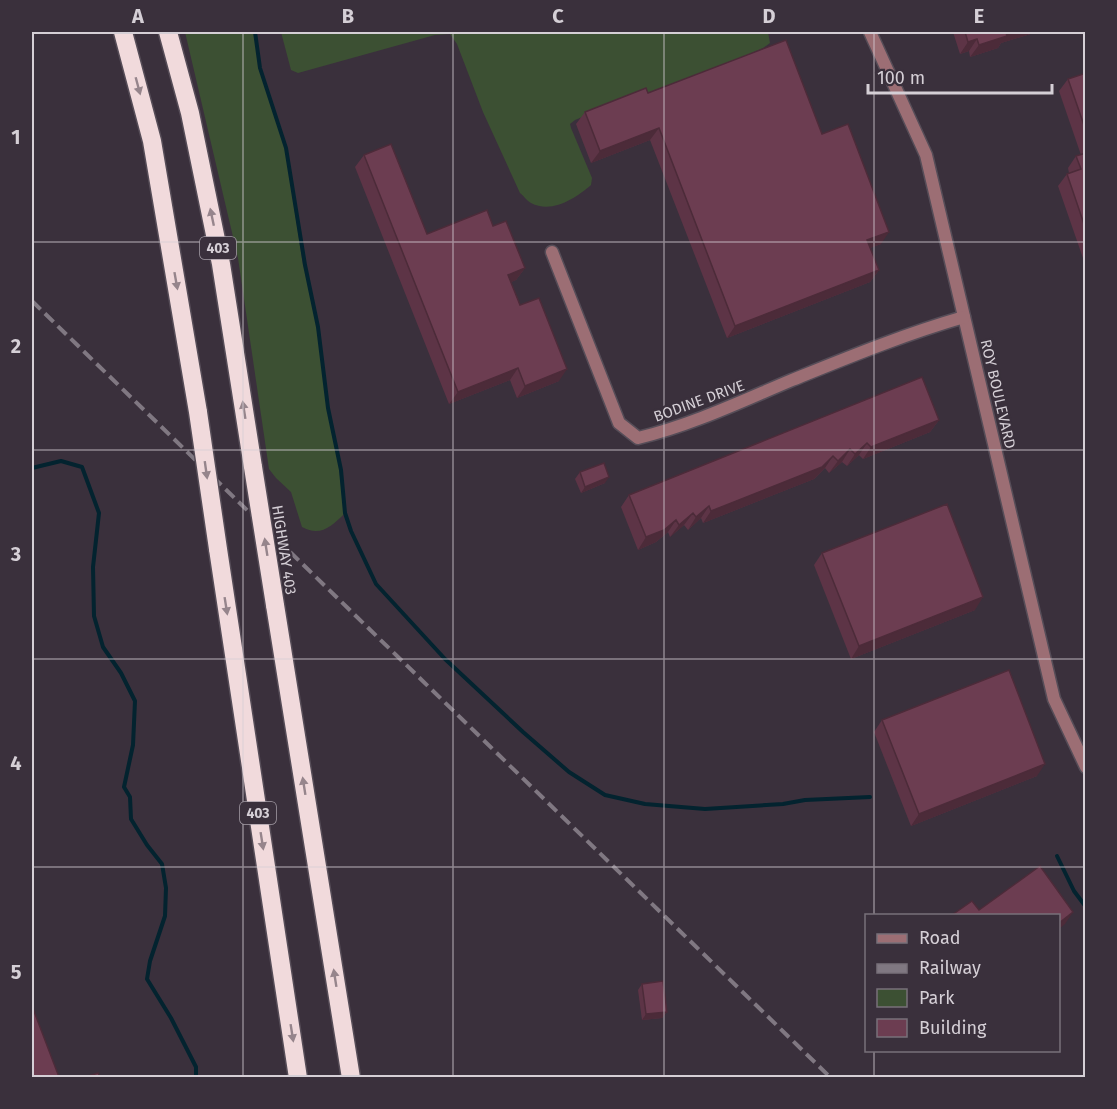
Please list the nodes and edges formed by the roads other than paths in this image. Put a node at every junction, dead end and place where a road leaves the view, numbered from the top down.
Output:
1 (123, 32) edge
2 (168, 32) edge
3 (870, 32) edge
4 (552, 252) dead end
5 (964, 317) junction
6 (1086, 767) edge
7 (298, 1077) edge
8 (351, 1077) edge

1 -> 7 highway, 403, bridge
8 -> 2 highway, HIGHWAY 403 / 403, bridge
3 - 5 street, ROY BOULEVARD
4 - 5 street, BODINE DRIVE
5 - 6 street, ROY BOULEVARD

